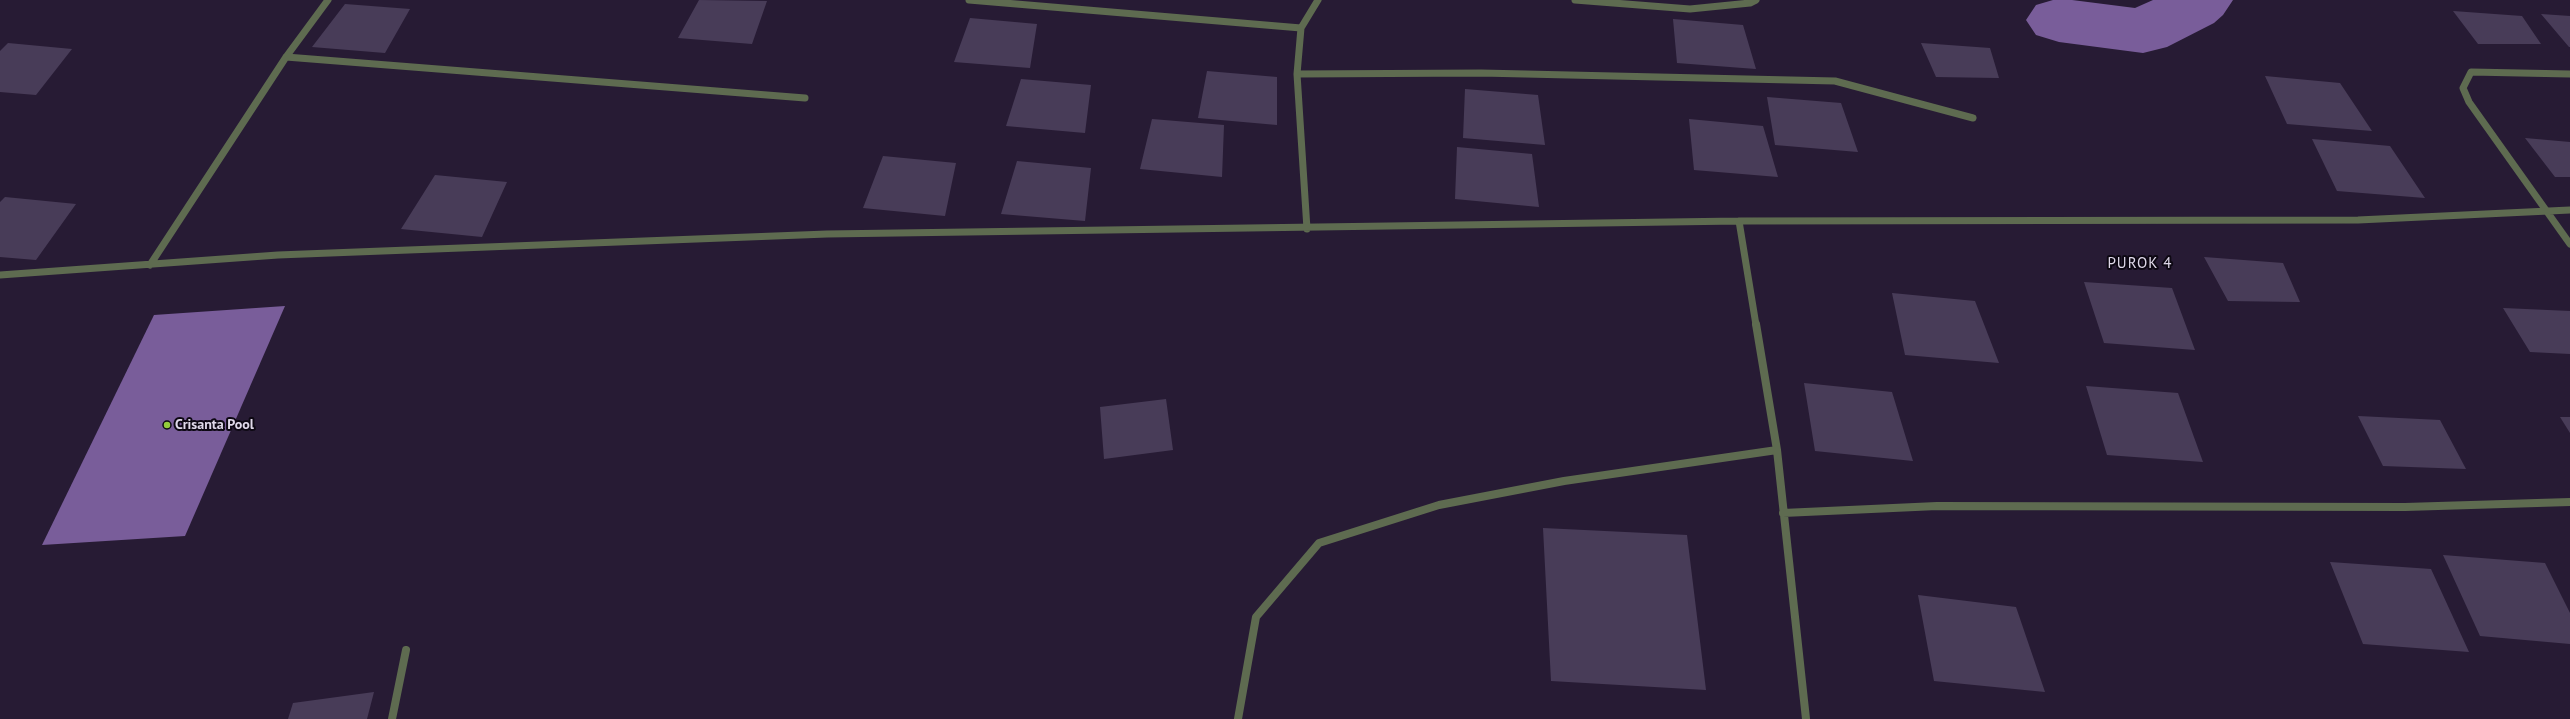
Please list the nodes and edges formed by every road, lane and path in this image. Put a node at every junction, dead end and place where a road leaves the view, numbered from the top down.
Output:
1 (328, 0) edge
2 (969, 0) edge
3 (1318, 0) edge
4 (1575, 0) edge
5 (1756, 0) edge
6 (1301, 28) junction
7 (286, 57) junction
8 (1297, 74) junction
9 (2570, 74) edge
10 (806, 98) dead end
11 (1973, 118) dead end
12 (2546, 209) junction
13 (2570, 210) edge
14 (1739, 221) junction
15 (1307, 229) junction
16 (2570, 244) edge
17 (150, 265) junction
18 (0, 275) edge
19 (1776, 450) junction
20 (2570, 502) edge
21 (1782, 513) junction
22 (406, 650) dead end
23 (392, 719) edge
24 (1238, 719) edge
25 (1806, 719) edge

1 - 7 street
2 - 6 street
3 - 6 street
4 - 5 street
6 - 8 street
7 - 10 street
7 - 17 street
8 - 11 street
8 - 15 street
9 - 12 street
12 - 13 street
12 - 14 street
12 - 16 street
14 - 15 street
14 - 19 street
15 - 17 street
17 - 18 street
19 - 21 street
19 - 24 street
20 - 21 street
21 - 25 street
22 - 23 street

